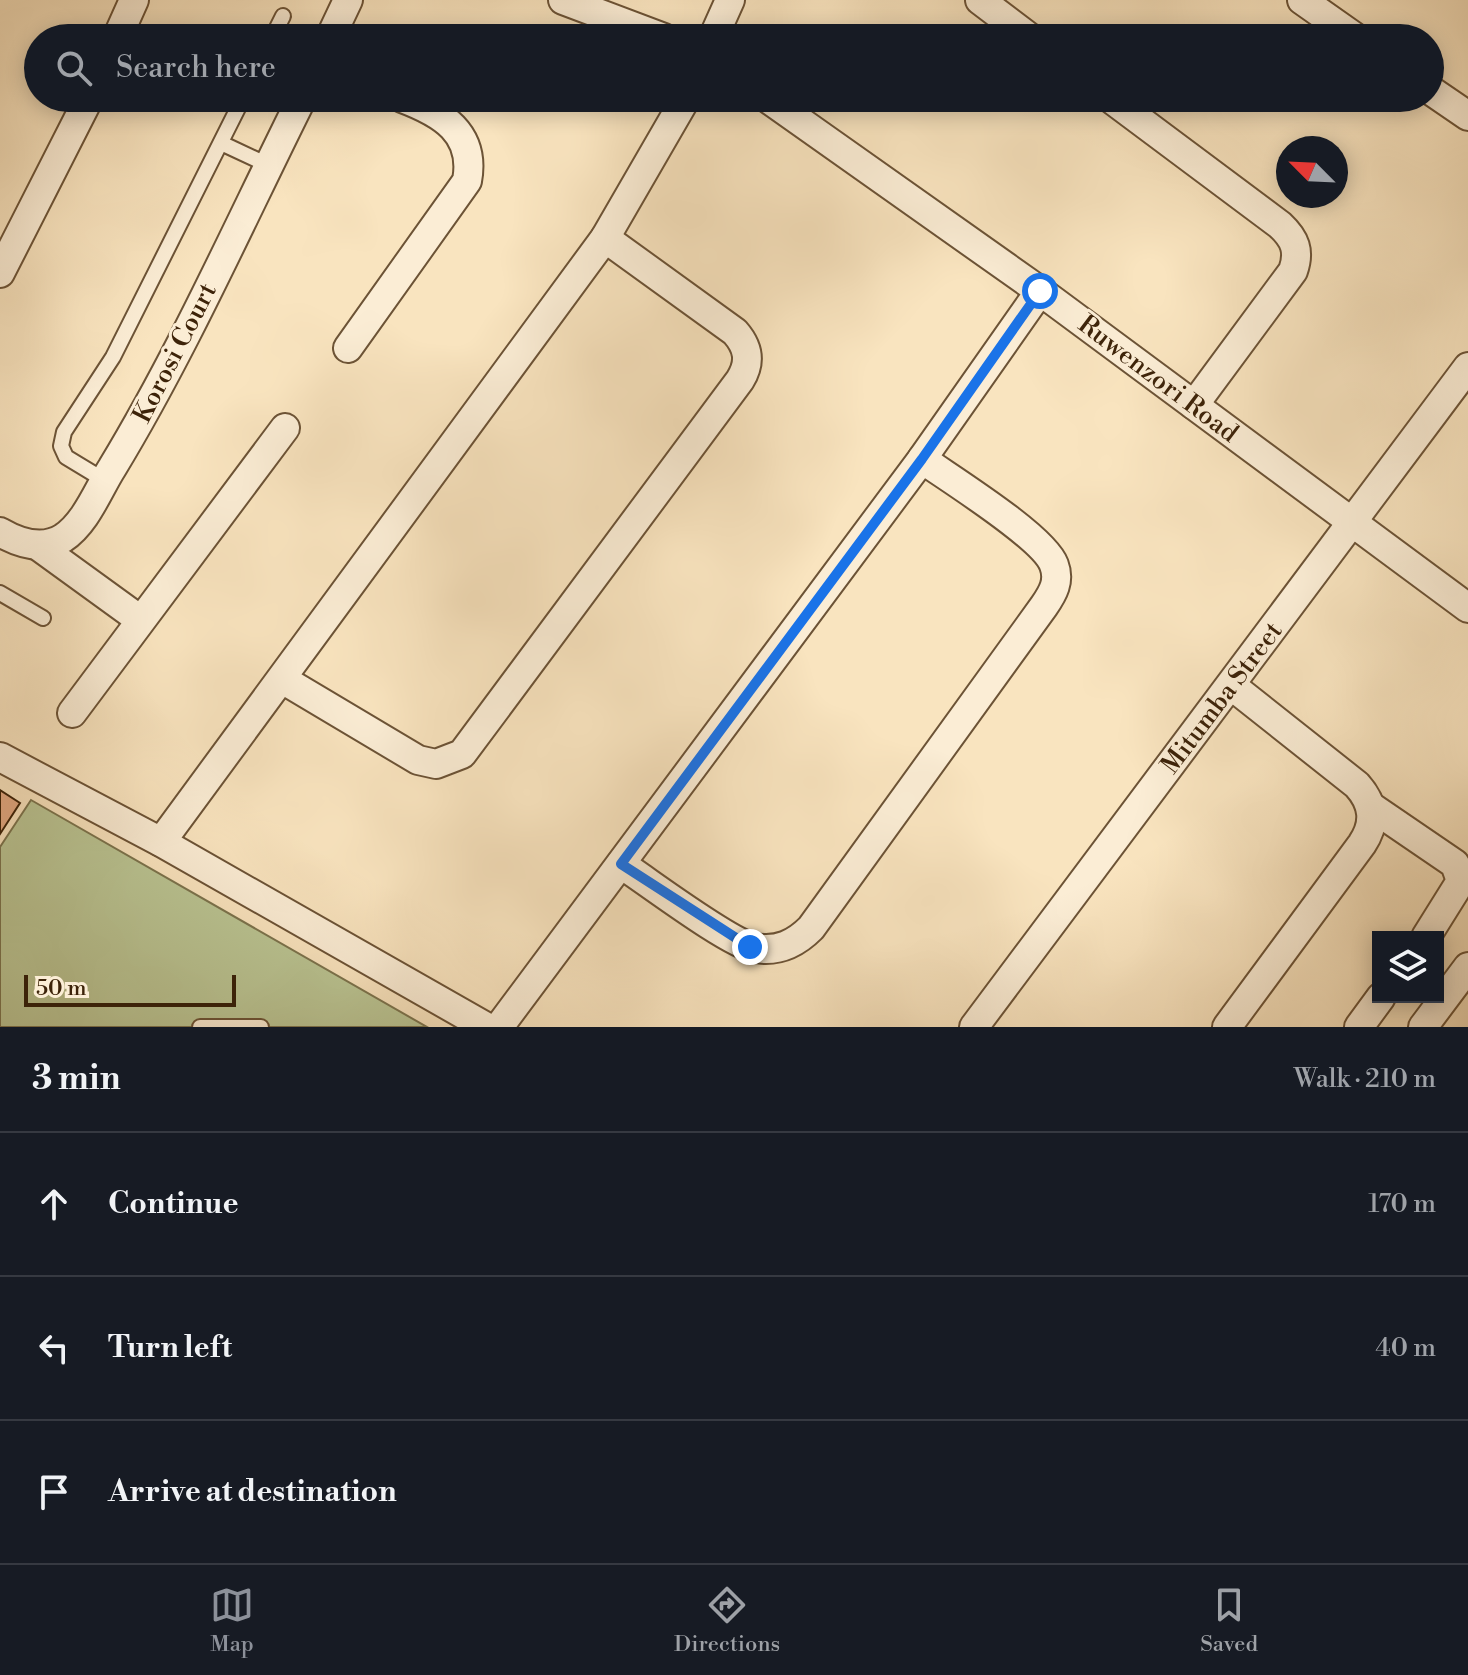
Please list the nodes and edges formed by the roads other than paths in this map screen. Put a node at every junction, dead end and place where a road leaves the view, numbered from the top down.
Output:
1 (134, 0) edge
2 (348, 0) edge
3 (563, 0) edge
4 (730, 0) edge
5 (980, 0) edge
6 (1302, 0) edge
7 (283, 16) dead end
8 (123, 24) edge
9 (279, 24) edge
10 (337, 24) edge
11 (627, 24) edge
12 (719, 24) edge
13 (1012, 24) edge
14 (1336, 24) edge
15 (1444, 100) edge
16 (82, 112) edge
17 (236, 112) edge
18 (295, 112) edge
19 (438, 112) edge
20 (678, 112) edge
21 (787, 112) edge
22 (1129, 112) edge
23 (1468, 116) edge
24 (221, 143) junction
25 (268, 165) junction
26 (605, 238) junction
27 (0, 273) edge
28 (1040, 291) junction
29 (348, 348) dead end
30 (1468, 367) edge
31 (1194, 405) junction
32 (285, 428) dead end
33 (922, 459) junction
34 (104, 480) junction
35 (1353, 523) junction
36 (0, 532) edge
37 (37, 545) junction
38 (0, 593) edge
39 (1468, 608) edge
40 (43, 618) dead end
41 (139, 619) junction
42 (282, 679) junction
43 (1232, 686) junction
44 (72, 713) dead end
45 (0, 757) edge
46 (1370, 806) junction
47 (161, 842) junction
48 (621, 864) junction
49 (1430, 931) edge
50 (1468, 967) edge
51 (1377, 1003) edge
52 (1230, 1026) edge
53 (200, 1027) edge
54 (261, 1027) edge
55 (486, 1027) edge
56 (499, 1027) edge
57 (974, 1027) edge
58 (1359, 1027) edge
59 (1423, 1027) edge

1 - 8 street
2 - 10 street
3 - 11 street
4 - 12 street
5 - 13 street
6 - 14 street
7 - 9 lane
15 - 23 street
16 - 27 street
17 - 24 lane
18 - 25 street, Korosi Court
19 - 29 street
20 - 26 street
21 - 28 street, Ruwenzori Road
22 - 31 street
24 - 25 lane
24 - 34 lane
25 - 34 street, Korosi Court
26 - 42 street
26 - 42 street
28 - 31 street, Ruwenzori Road
28 - 33 street
30 - 35 street, Mitumba Street
31 - 35 street, Ruwenzori Road
32 - 41 street
33 - 48 street
33 - 48 street
34 - 37 street, Korosi Court
35 - 39 street, Ruwenzori Road
35 - 43 street, Mitumba Street
36 - 37 street
37 - 41 street
38 - 40 lane
41 - 44 street
42 - 47 street
43 - 46 street
43 - 57 street, Mitumba Street
45 - 47 street
46 - 49 street
46 - 52 street
47 - 55 street
48 - 56 street
50 - 59 street
51 - 58 street
53 - 54 lane

